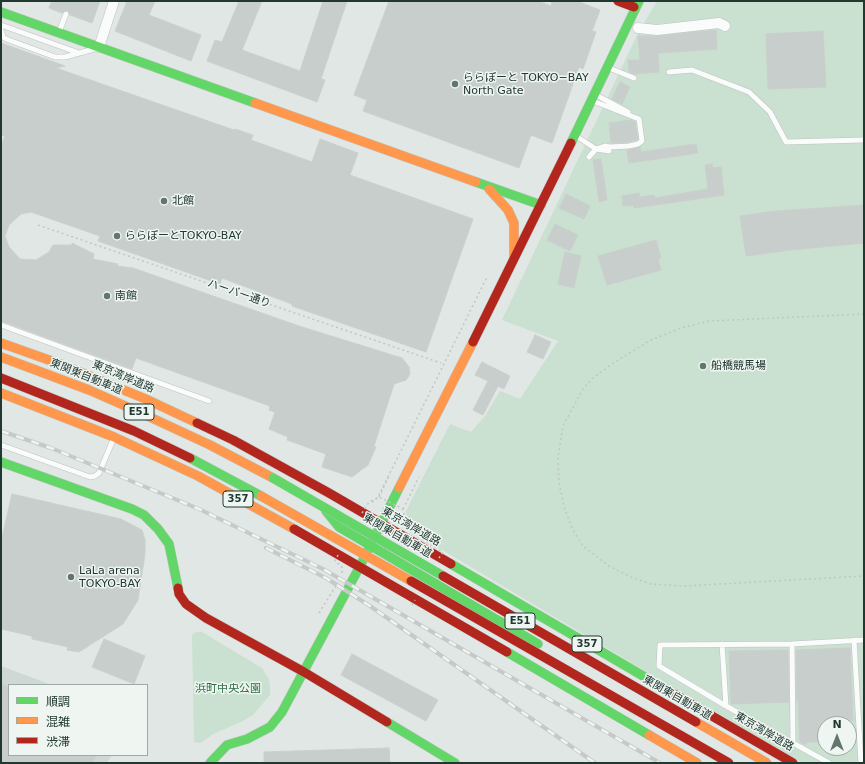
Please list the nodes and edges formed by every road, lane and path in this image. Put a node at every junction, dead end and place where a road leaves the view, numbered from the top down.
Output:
1 (114, 1) edge
2 (618, 1) edge
3 (637, 4) edge
4 (1, 12) edge
5 (66, 14) dead end
6 (1, 25) edge
7 (725, 26) dead end
8 (638, 28) dead end
9 (1, 30) edge
10 (59, 33) junction
11 (99, 47) junction
12 (80, 53) junction
13 (606, 67) junction
14 (669, 72) dead end
15 (634, 78) dead end
16 (592, 97) junction
17 (636, 116) dead end
18 (574, 135) junction
19 (864, 140) edge
20 (596, 149) junction
21 (608, 151) dead end
22 (589, 156) dead end
23 (487, 187) junction
24 (541, 205) junction
25 (38, 225) dead end
26 (514, 262) junction
27 (487, 278) dead end
28 (864, 314) edge
29 (1, 325) edge
30 (1, 343) edge
31 (1, 357) edge
32 (441, 363) dead end
33 (1, 378) edge
34 (1, 393) edge
35 (209, 401) dead end
36 (417, 417) junction
37 (114, 437) junction
38 (1, 445) edge
39 (268, 460) junction
40 (1, 462) edge
41 (419, 476) dead end
42 (379, 498) dead end
43 (363, 502) dead end
44 (403, 509) dead end
45 (382, 523) junction
46 (370, 545) junction
47 (360, 566) junction
48 (342, 575) dead end
49 (864, 576) edge
50 (319, 613) dead end
51 (854, 640) junction
52 (864, 640) edge
53 (722, 644) junction
54 (792, 644) junction
55 (304, 672) junction
56 (726, 706) junction
57 (793, 743) junction
58 (210, 763) edge
59 (455, 763) edge
60 (697, 763) edge
61 (700, 763) edge
62 (729, 763) edge
63 (767, 763) edge
64 (793, 763) edge
65 (829, 763) edge
66 (861, 763) edge

1 - 11 street
2 - 3 main road
3 - 13 main road
4 - 10 main road
5 - 10 lane
6 - 12 lane
7 - 8 street
9 - 12 lane
10 - 11 main road
11 - 12 lane
11 - 23 main road
13 - 15 lane
13 - 16 main road
14 - 19 lane
16 - 17 lane
16 - 18 main road
16 - 20 lane
18 - 20 lane
18 - 24 main road
20 - 21 lane
20 - 22 lane
23 - 24 main road
23 - 26 main road
24 - 26 main road
25 - 32 path, ハーバー通り
26 - 45 main road
27 - 36 path
28 - 49 path
29 - 35 lane
30 - 39 main road, 東京湾岸道路 / 357
31 - 63 main road, 東関東自動車道 / E51, bridge
33 - 62 main road, E51, bridge
34 - 37 main road, 357
36 - 42 path
36 - 43 path
37 - 38 lane
37 - 47 main road, 357
39 - 45 main road, 東京湾岸道路 / 357
39 - 46 main road
40 - 55 main road
41 - 44 path
45 - 46 main road
45 - 64 main road, 東京湾岸道路 / 357
46 - 47 main road
46 - 61 main road
47 - 55 main road
47 - 60 main road, 357
48 - 50 path
51 - 52 lane
51 - 54 lane
51 - 66 lane
53 - 54 lane
53 - 56 lane
53 - 56 lane
54 - 57 lane
55 - 58 main road
55 - 59 main road
56 - 57 lane
57 - 65 lane

